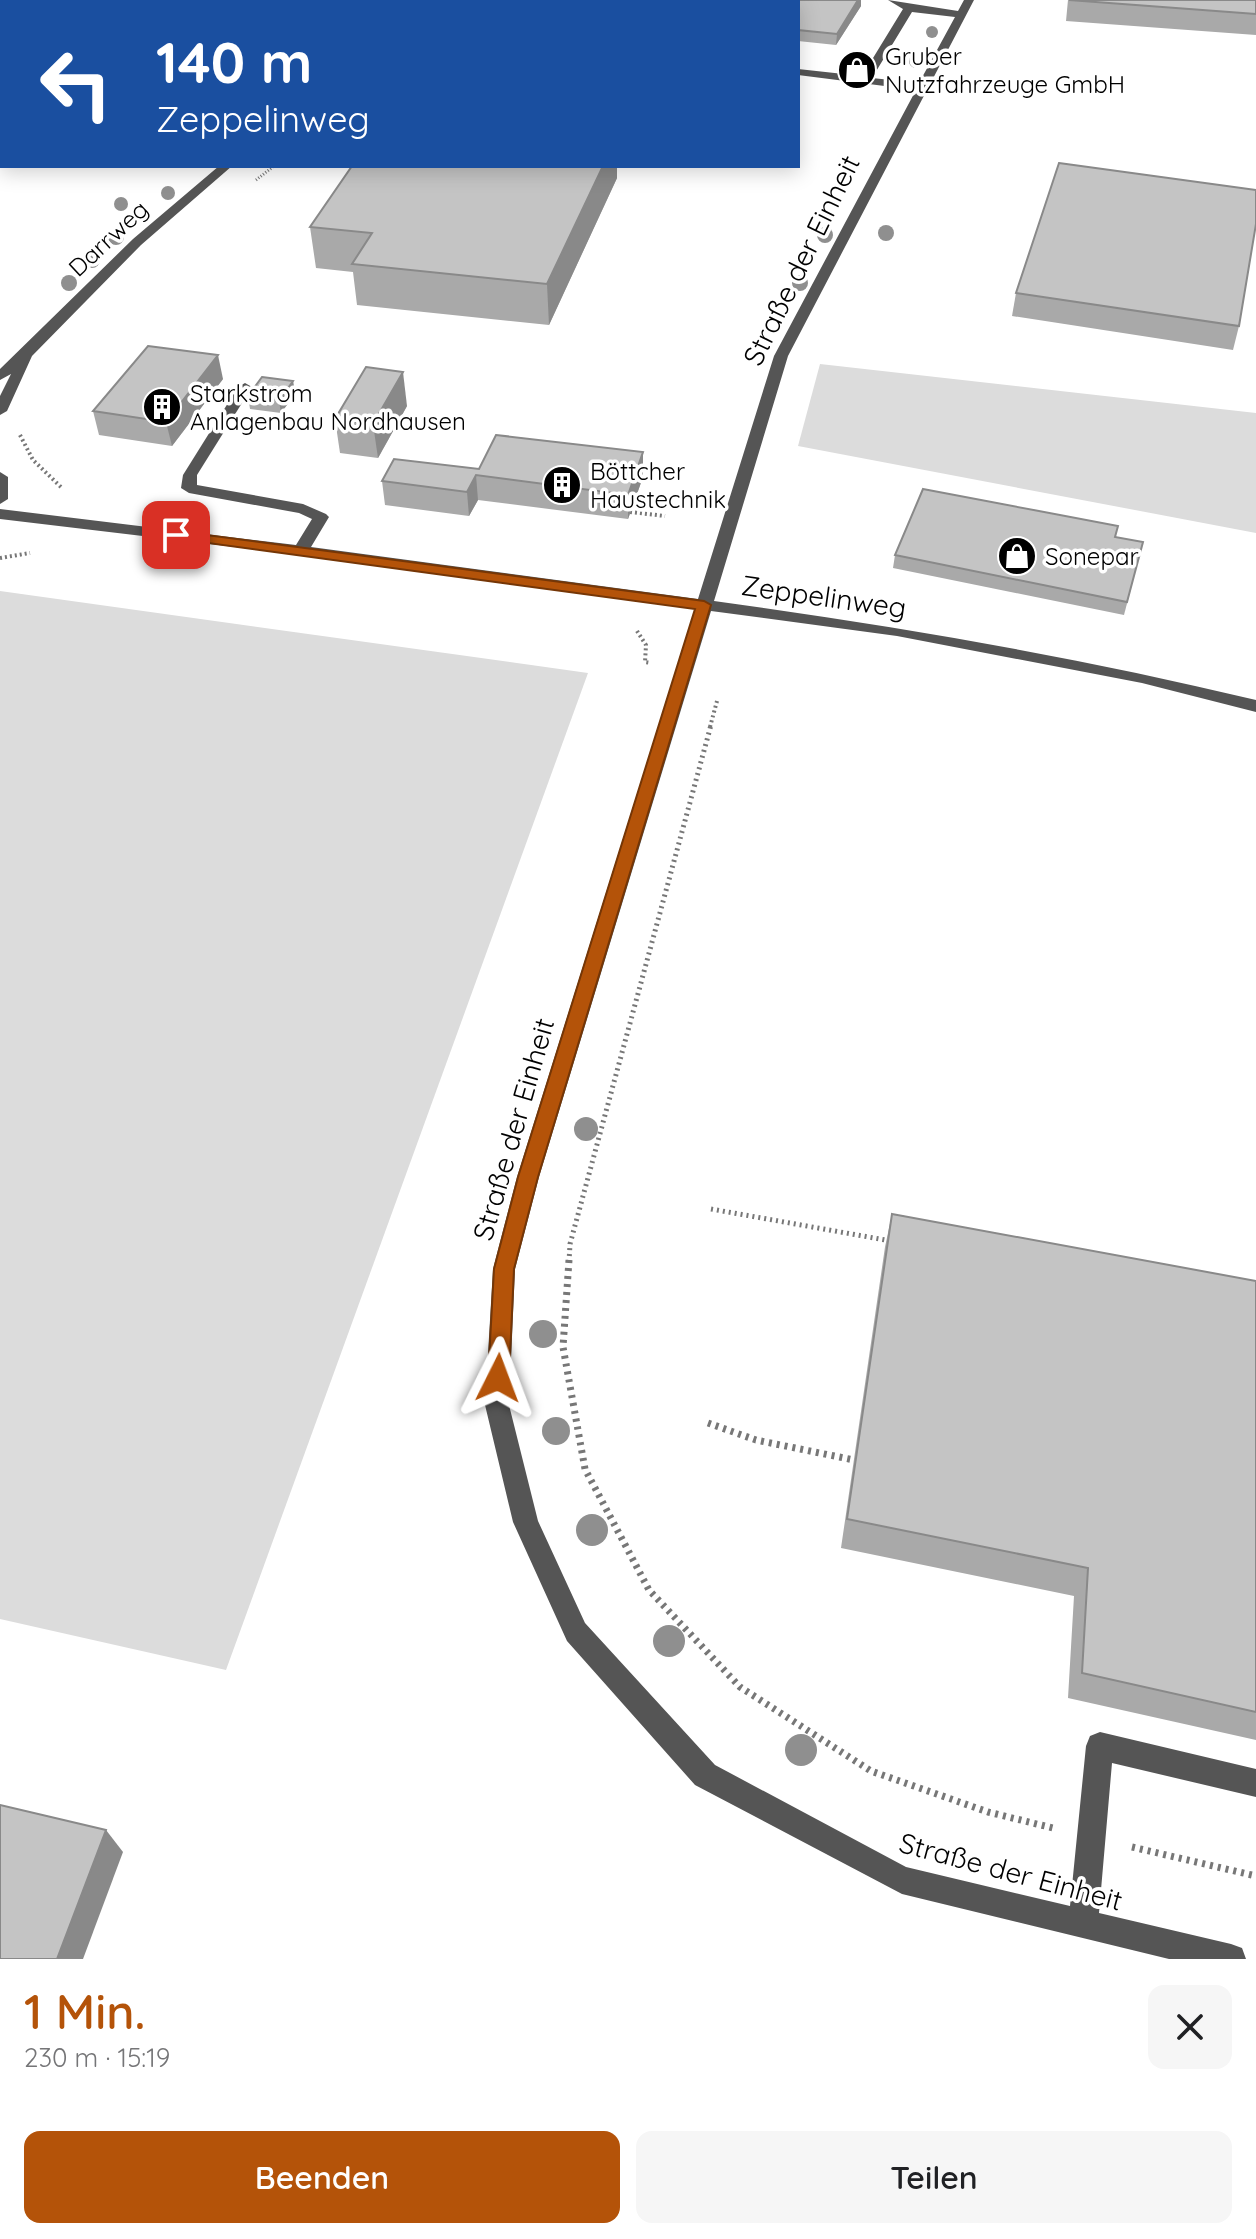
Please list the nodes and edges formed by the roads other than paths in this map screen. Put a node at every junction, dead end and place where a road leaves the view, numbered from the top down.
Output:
1 (893, 0) edge
2 (969, 0) edge
3 (909, 8) junction
4 (962, 15) junction
5 (800, 72) edge
6 (865, 80) junction
7 (923, 87) junction
8 (224, 168) edge
9 (29, 351) junction
10 (0, 376) edge
11 (245, 387) dead end
12 (0, 411) edge
13 (0, 477) edge
14 (0, 499) edge
15 (0, 514) edge
16 (301, 550) junction
17 (704, 605) junction
18 (1256, 706) edge
19 (1256, 1783) edge
20 (1083, 1923) junction
21 (1231, 1959) edge

1 - 3 street
2 - 4 street, Straße der Einheit
3 - 4 street
3 - 6 street
4 - 7 street, Straße der Einheit
5 - 6 street
6 - 7 street
7 - 17 street, Straße der Einheit
8 - 9 street, Darrweg
9 - 10 street, Darrweg
9 - 12 street, Darrweg
11 - 16 street
13 - 14 street
15 - 16 street, Zeppelinweg
16 - 17 street, Zeppelinweg
17 - 18 street, Zeppelinweg
17 - 20 street, Straße der Einheit
19 - 20 street
20 - 21 street, Straße der Einheit

